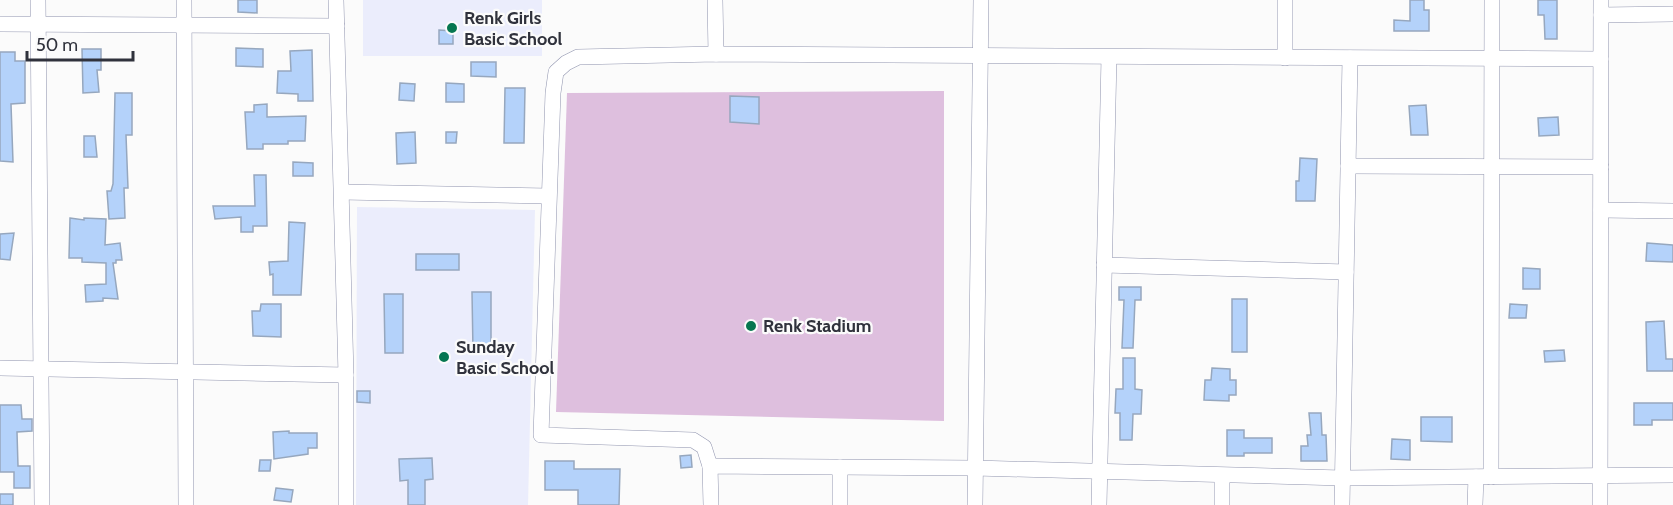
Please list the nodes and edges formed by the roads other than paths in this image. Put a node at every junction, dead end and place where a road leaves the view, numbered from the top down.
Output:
1 (38, 0) edge
2 (184, 0) edge
3 (336, 0) edge
4 (714, 0) edge
5 (981, 0) edge
6 (1285, 0) edge
7 (1492, 0) edge
8 (1601, 8) edge
9 (1673, 14) edge
10 (0, 24) edge
11 (38, 24) junction
12 (337, 26) junction
13 (185, 27) junction
14 (716, 54) junction
15 (980, 56) junction
16 (1109, 57) junction
17 (1285, 58) junction
18 (1350, 58) junction
19 (1493, 59) junction
20 (1601, 59) junction
21 (1348, 166) junction
22 (1492, 167) junction
23 (1601, 167) junction
24 (342, 192) junction
25 (548, 196) junction
26 (1601, 210) junction
27 (1673, 211) edge
28 (1104, 265) junction
29 (1346, 272) junction
30 (0, 368) edge
31 (40, 368) junction
32 (185, 371) junction
33 (346, 375) junction
34 (710, 466) junction
35 (840, 467) junction
36 (975, 468) junction
37 (1099, 472) junction
38 (1601, 475) junction
39 (1673, 475) edge
40 (1222, 476) junction
41 (1483, 477) junction
42 (1342, 478) junction
43 (42, 505) edge
44 (186, 505) edge
45 (346, 505) edge
46 (711, 505) edge
47 (840, 505) edge
48 (975, 505) edge
49 (1099, 505) edge
50 (1222, 505) edge
51 (1342, 505) edge
52 (1475, 505) edge
53 (1600, 505) edge

1 - 11 street
2 - 13 street
3 - 12 street
4 - 14 street
5 - 15 street
6 - 17 street
7 - 19 street
8 - 9 street
8 - 20 street
10 - 11 street
11 - 13 street
11 - 31 street
12 - 13 street
12 - 24 street
13 - 32 street
14 - 15 street
14 - 25 street
15 - 16 street
15 - 36 street
16 - 17 street
16 - 28 street
17 - 18 street
18 - 19 street
18 - 21 street
19 - 20 street
19 - 22 street
20 - 23 street
21 - 22 street
21 - 29 street
22 - 23 street
22 - 41 street
23 - 26 street
24 - 25 street
24 - 33 street
25 - 34 street
26 - 27 street
26 - 38 street
28 - 29 street
28 - 37 street
29 - 42 street
30 - 31 street
31 - 32 street
31 - 43 street
32 - 33 street
32 - 44 street
33 - 45 street
34 - 35 street
34 - 46 street
35 - 36 street
35 - 47 street
36 - 37 street
36 - 48 street
37 - 40 street
37 - 49 street
38 - 39 street
38 - 41 street
38 - 53 street
40 - 42 street
40 - 50 street
41 - 42 street
41 - 52 street
42 - 51 street

